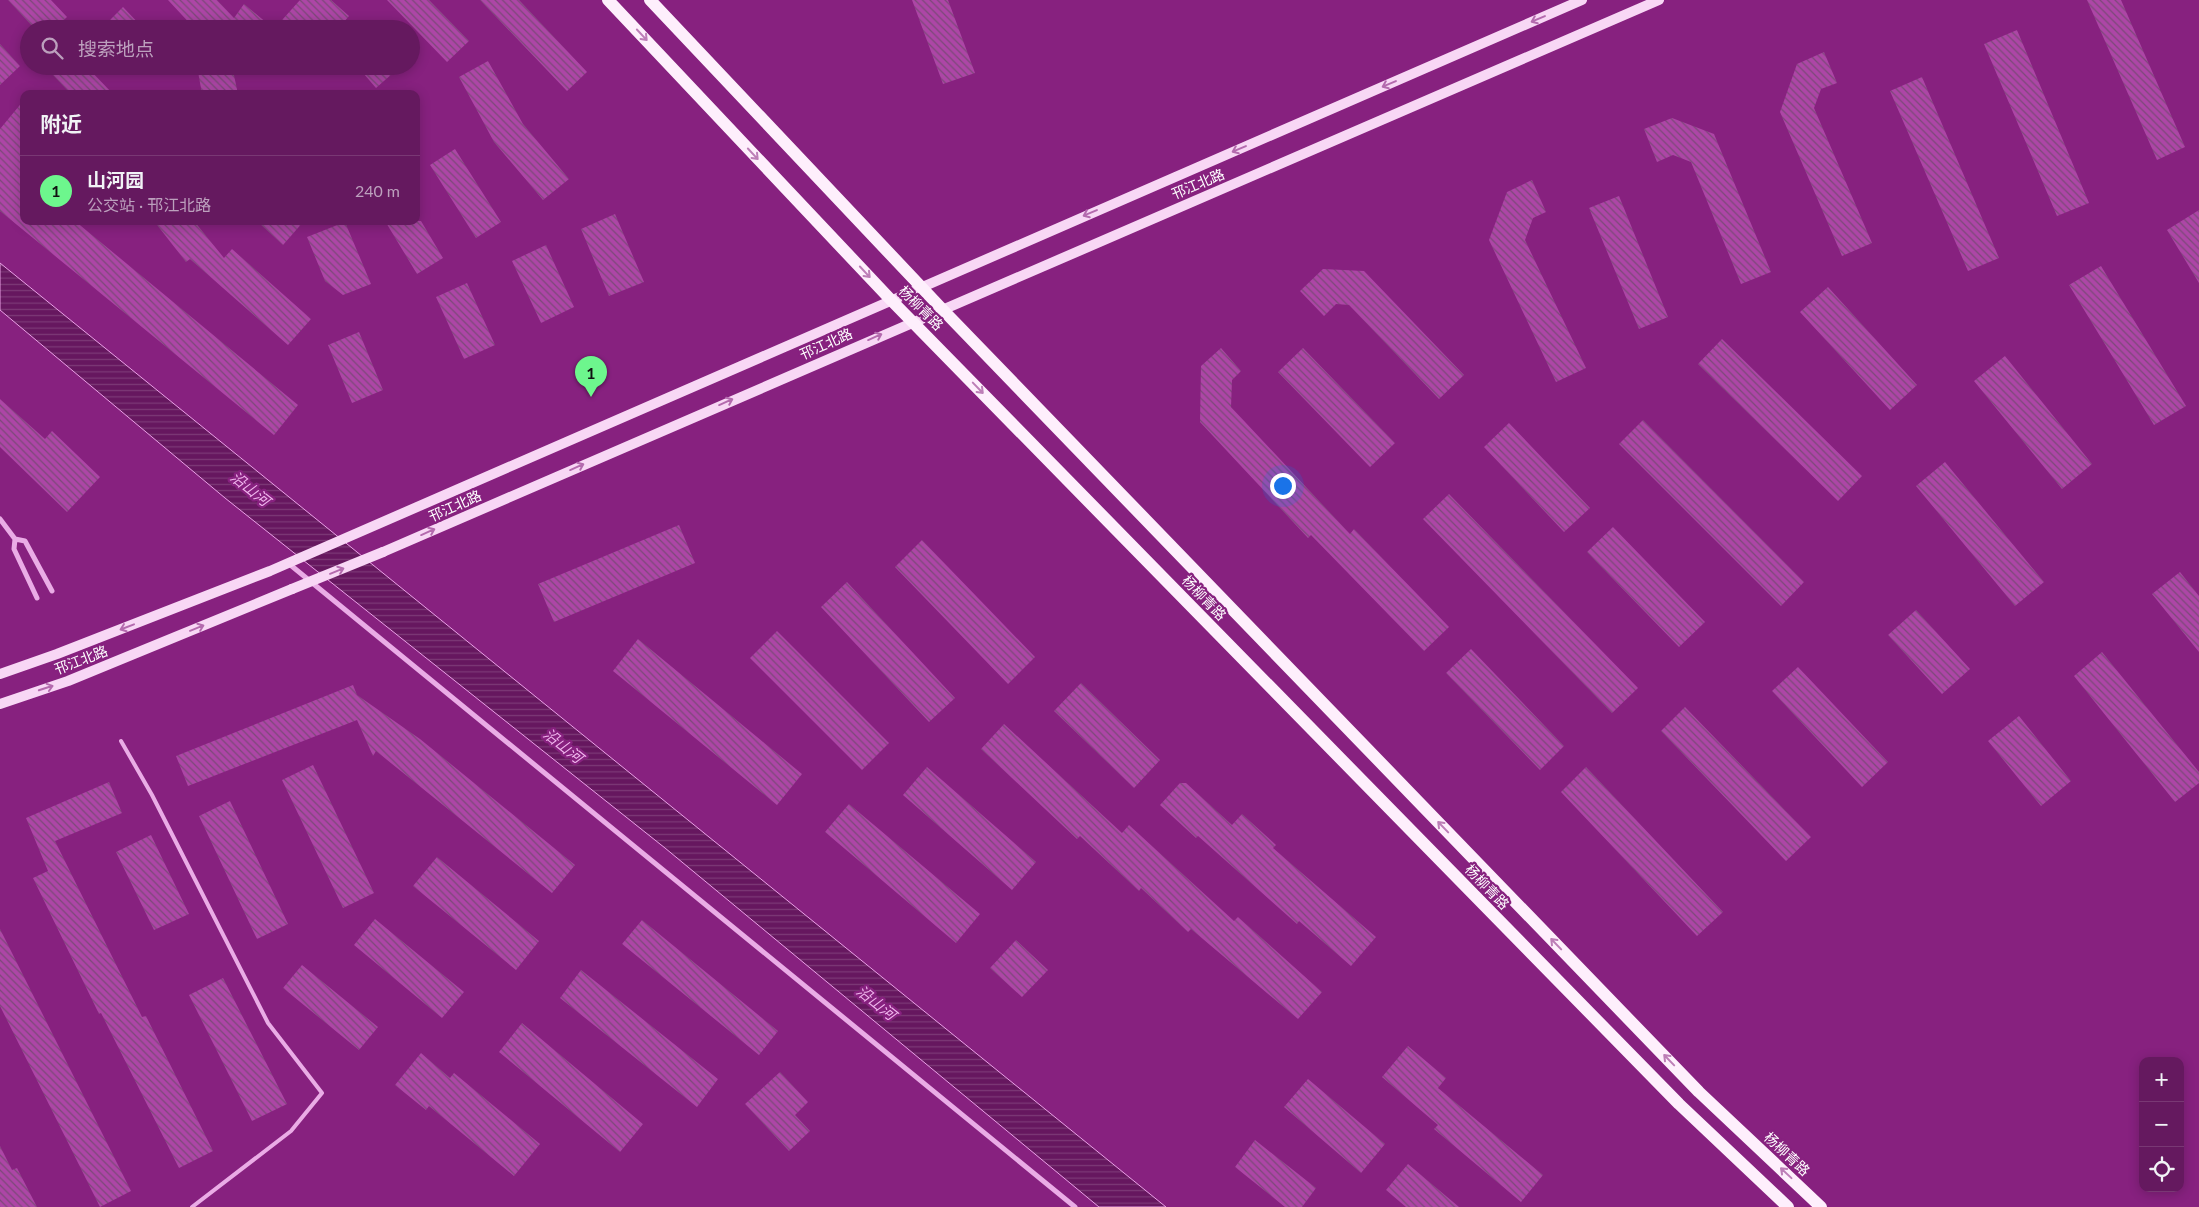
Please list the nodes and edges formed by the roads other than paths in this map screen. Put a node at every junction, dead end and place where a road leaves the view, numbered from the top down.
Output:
1 (608, 0) edge
2 (650, 0) edge
3 (1582, 0) edge
4 (1659, 0) edge
5 (921, 286) junction
6 (891, 300) junction
7 (942, 309) junction
8 (912, 321) junction
9 (0, 519) edge
10 (15, 539) junction
11 (288, 563) junction
12 (52, 591) dead end
13 (37, 598) dead end
14 (0, 674) edge
15 (0, 704) edge
16 (121, 740) dead end
17 (192, 1207) edge
18 (1075, 1207) edge
19 (1788, 1207) edge
20 (1821, 1207) edge

1 -> 6 main road, 杨柳青路
2 - 5 main road, 杨柳青路
3 -> 5 main road, 邗江北路
4 - 7 main road, 邗江北路
5 - 6 main road, 邗江北路
5 - 7 main road, 杨柳青路
6 - 8 main road, 杨柳青路
6 - 11 main road, 邗江北路
7 - 8 main road, 邗江北路
20 -> 7 main road, 杨柳青路
15 -> 8 main road, 邗江北路, bridge
8 -> 19 main road, 杨柳青路
9 - 10 street
10 - 12 street
10 - 13 street
11 -> 14 main road, 邗江北路
11 - 18 street
16 - 17 lane

